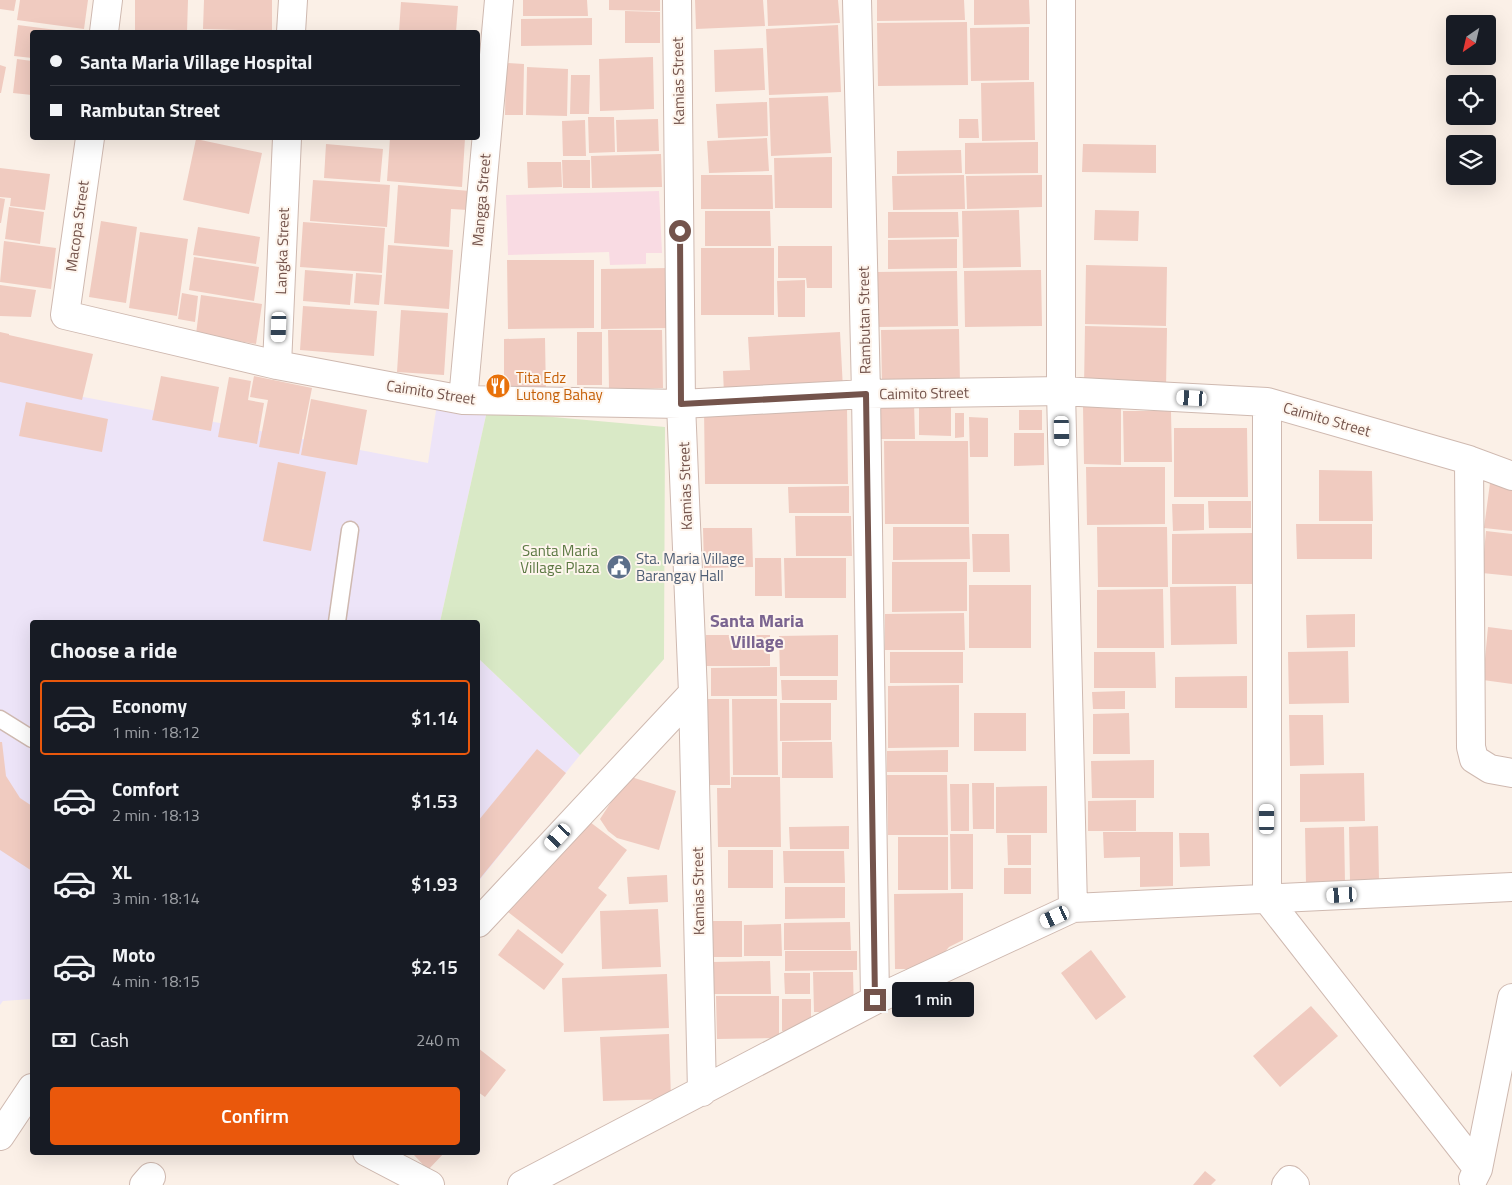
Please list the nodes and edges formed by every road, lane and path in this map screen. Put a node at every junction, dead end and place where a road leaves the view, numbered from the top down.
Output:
1 (108, 0) edge
2 (293, 0) edge
3 (499, 0) edge
4 (677, 0) edge
5 (857, 0) edge
6 (1061, 0) edge
7 (104, 30) edge
8 (291, 30) edge
9 (90, 140) edge
10 (287, 140) edge
11 (65, 315) joint
12 (277, 365) junction
13 (1061, 391) junction
14 (866, 394) junction
15 (463, 400) junction
16 (1267, 402) junction
17 (681, 404) junction
18 (1469, 460) junction
19 (1512, 476) edge
20 (350, 530) dead end
21 (338, 620) edge
22 (693, 693) junction
23 (0, 719) edge
24 (30, 738) edge
25 (1512, 773) edge
26 (1512, 887) edge
27 (1267, 899) junction
28 (1073, 908) junction
29 (480, 922) edge
30 (1512, 998) edge
31 (875, 1000) junction
32 (30, 1091) edge
33 (702, 1092) junction
34 (0, 1136) edge
35 (373, 1155) edge
36 (1474, 1177) edge
37 (430, 1185) edge
38 (522, 1185) edge
39 (1286, 1185) edge
40 (1295, 1185) edge

1 - 7 street
2 - 8 street
3 - 15 street, Mangga Street
4 - 17 street, Kamias Street
5 - 14 street, Rambutan Street
6 - 13 street
9 - 11 street, Macopa Street
10 - 12 street, Langka Street
11 - 12 street, Caimito Street
12 - 15 street, Caimito Street
13 - 14 street, Caimito Street
13 - 16 street, Caimito Street
13 - 28 street
14 - 17 street, Caimito Street
14 - 31 street, Rambutan Street
15 - 17 street, Caimito Street
16 - 18 street, Caimito Street
16 - 27 street
17 - 22 street, Kamias Street
18 - 19 street, Caimito Street
18 - 25 street
20 - 21 lane
22 - 29 street
22 - 33 street, Kamias Street
23 - 24 lane
26 - 27 street
27 - 28 street
27 - 36 street
28 - 31 street
30 - 36 street
31 - 33 street
32 - 34 street
33 - 38 street
35 - 37 street
39 - 40 street

